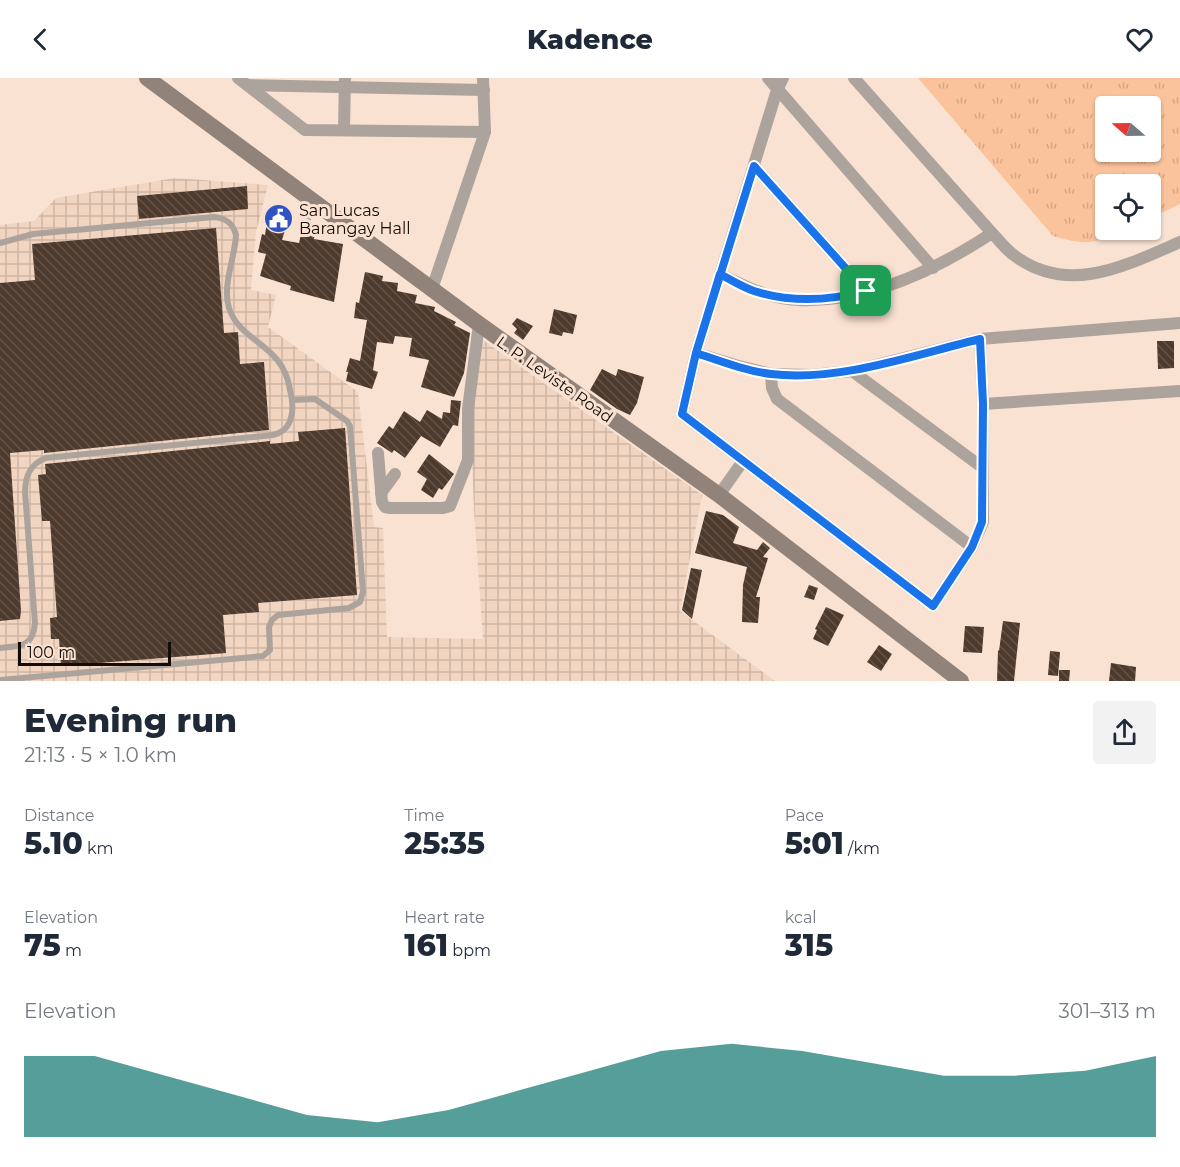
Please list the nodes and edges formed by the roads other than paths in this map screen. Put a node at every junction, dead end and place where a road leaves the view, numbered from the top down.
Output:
1 (147, 78) edge
2 (768, 78) edge
3 (783, 78) edge
4 (854, 78) edge
5 (242, 82) edge
6 (345, 83) edge
7 (483, 84) edge
8 (777, 90) junction
9 (344, 130) junction
10 (485, 132) junction
11 (754, 166) junction
12 (312, 200) junction
13 (306, 227) dead end
14 (992, 233) junction
15 (1180, 242) edge
16 (0, 243) edge
17 (933, 268) junction
18 (720, 274) junction
19 (432, 289) junction
20 (866, 291) junction
21 (1180, 323) edge
22 (478, 324) junction
23 (980, 339) junction
24 (696, 353) junction
25 (852, 370) junction
26 (771, 374) junction
27 (1180, 391) edge
28 (292, 400) junction
29 (983, 404) junction
30 (378, 453) dead end
31 (743, 461) junction
32 (983, 468) junction
33 (395, 474) dead end
34 (381, 493) junction
35 (718, 495) junction
36 (972, 547) junction
37 (0, 648) edge
38 (0, 680) edge
39 (962, 681) edge

1 - 12 main road, L. P. Leviste Road
2 - 8 street
3 - 8 street
4 - 14 street
5 - 6 street
5 - 9 street
6 - 7 street
6 - 9 street
7 - 10 street
8 - 11 street
8 - 17 street
9 - 10 street
10 - 19 street
11 - 18 street
11 - 20 street
12 - 13 lane
12 - 19 main road, L. P. Leviste Road
14 - 15 street
14 - 17 street
16 - 28 lane
17 - 20 street
18 - 20 street
18 - 24 street
19 - 22 main road, L. P. Leviste Road
21 - 23 street
22 - 34 street
22 - 35 main road, L. P. Leviste Road
23 - 25 street
23 - 29 street
24 - 26 street
24 - 31 street
25 - 26 street
25 - 32 street
26 - 36 street
27 - 29 street
28 - 37 lane
28 - 38 lane
29 - 32 street
30 - 34 street
31 - 35 street
31 - 36 street
32 - 36 street
33 - 34 street
35 - 39 main road, L. P. Leviste Road

